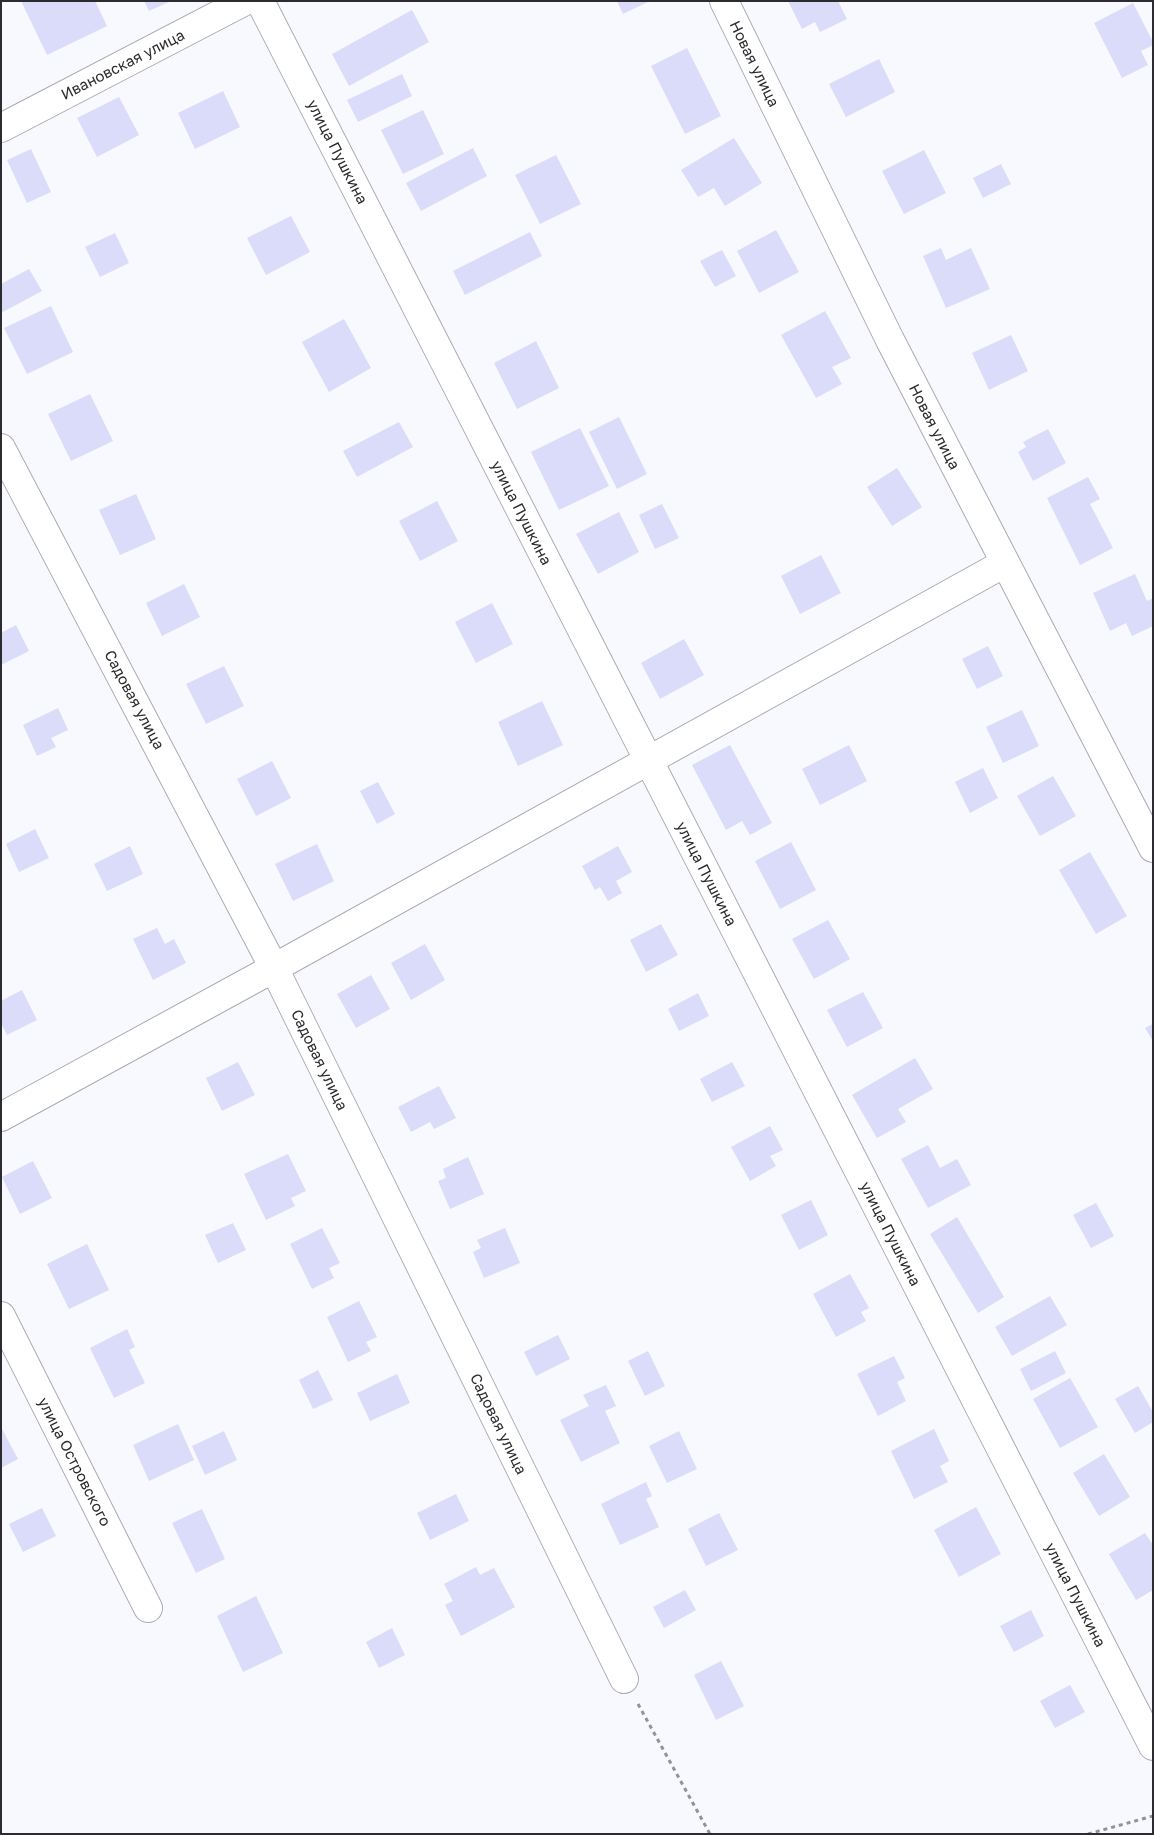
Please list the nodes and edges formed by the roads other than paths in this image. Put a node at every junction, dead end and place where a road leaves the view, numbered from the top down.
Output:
1 (245, 1) edge
2 (260, 1) edge
3 (724, 1) edge
4 (1, 128) edge
5 (1, 448) edge
6 (1005, 563) junction
7 (648, 762) junction
8 (1153, 848) edge
9 (274, 968) junction
10 (1, 1117) edge
11 (1, 1316) edge
12 (148, 1608) dead end
13 (624, 1680) road end
14 (1153, 1746) edge

1 - 4 street, Ивановская улица
2 - 7 street, улица Пушкина
3 - 6 street, Новая улица
5 - 9 street, Садовая улица
6 - 7 street
6 - 8 street, Новая улица
7 - 9 street
7 - 14 street, улица Пушкина
9 - 10 street
9 - 13 street, Садовая улица
11 - 12 street, улица Островского

